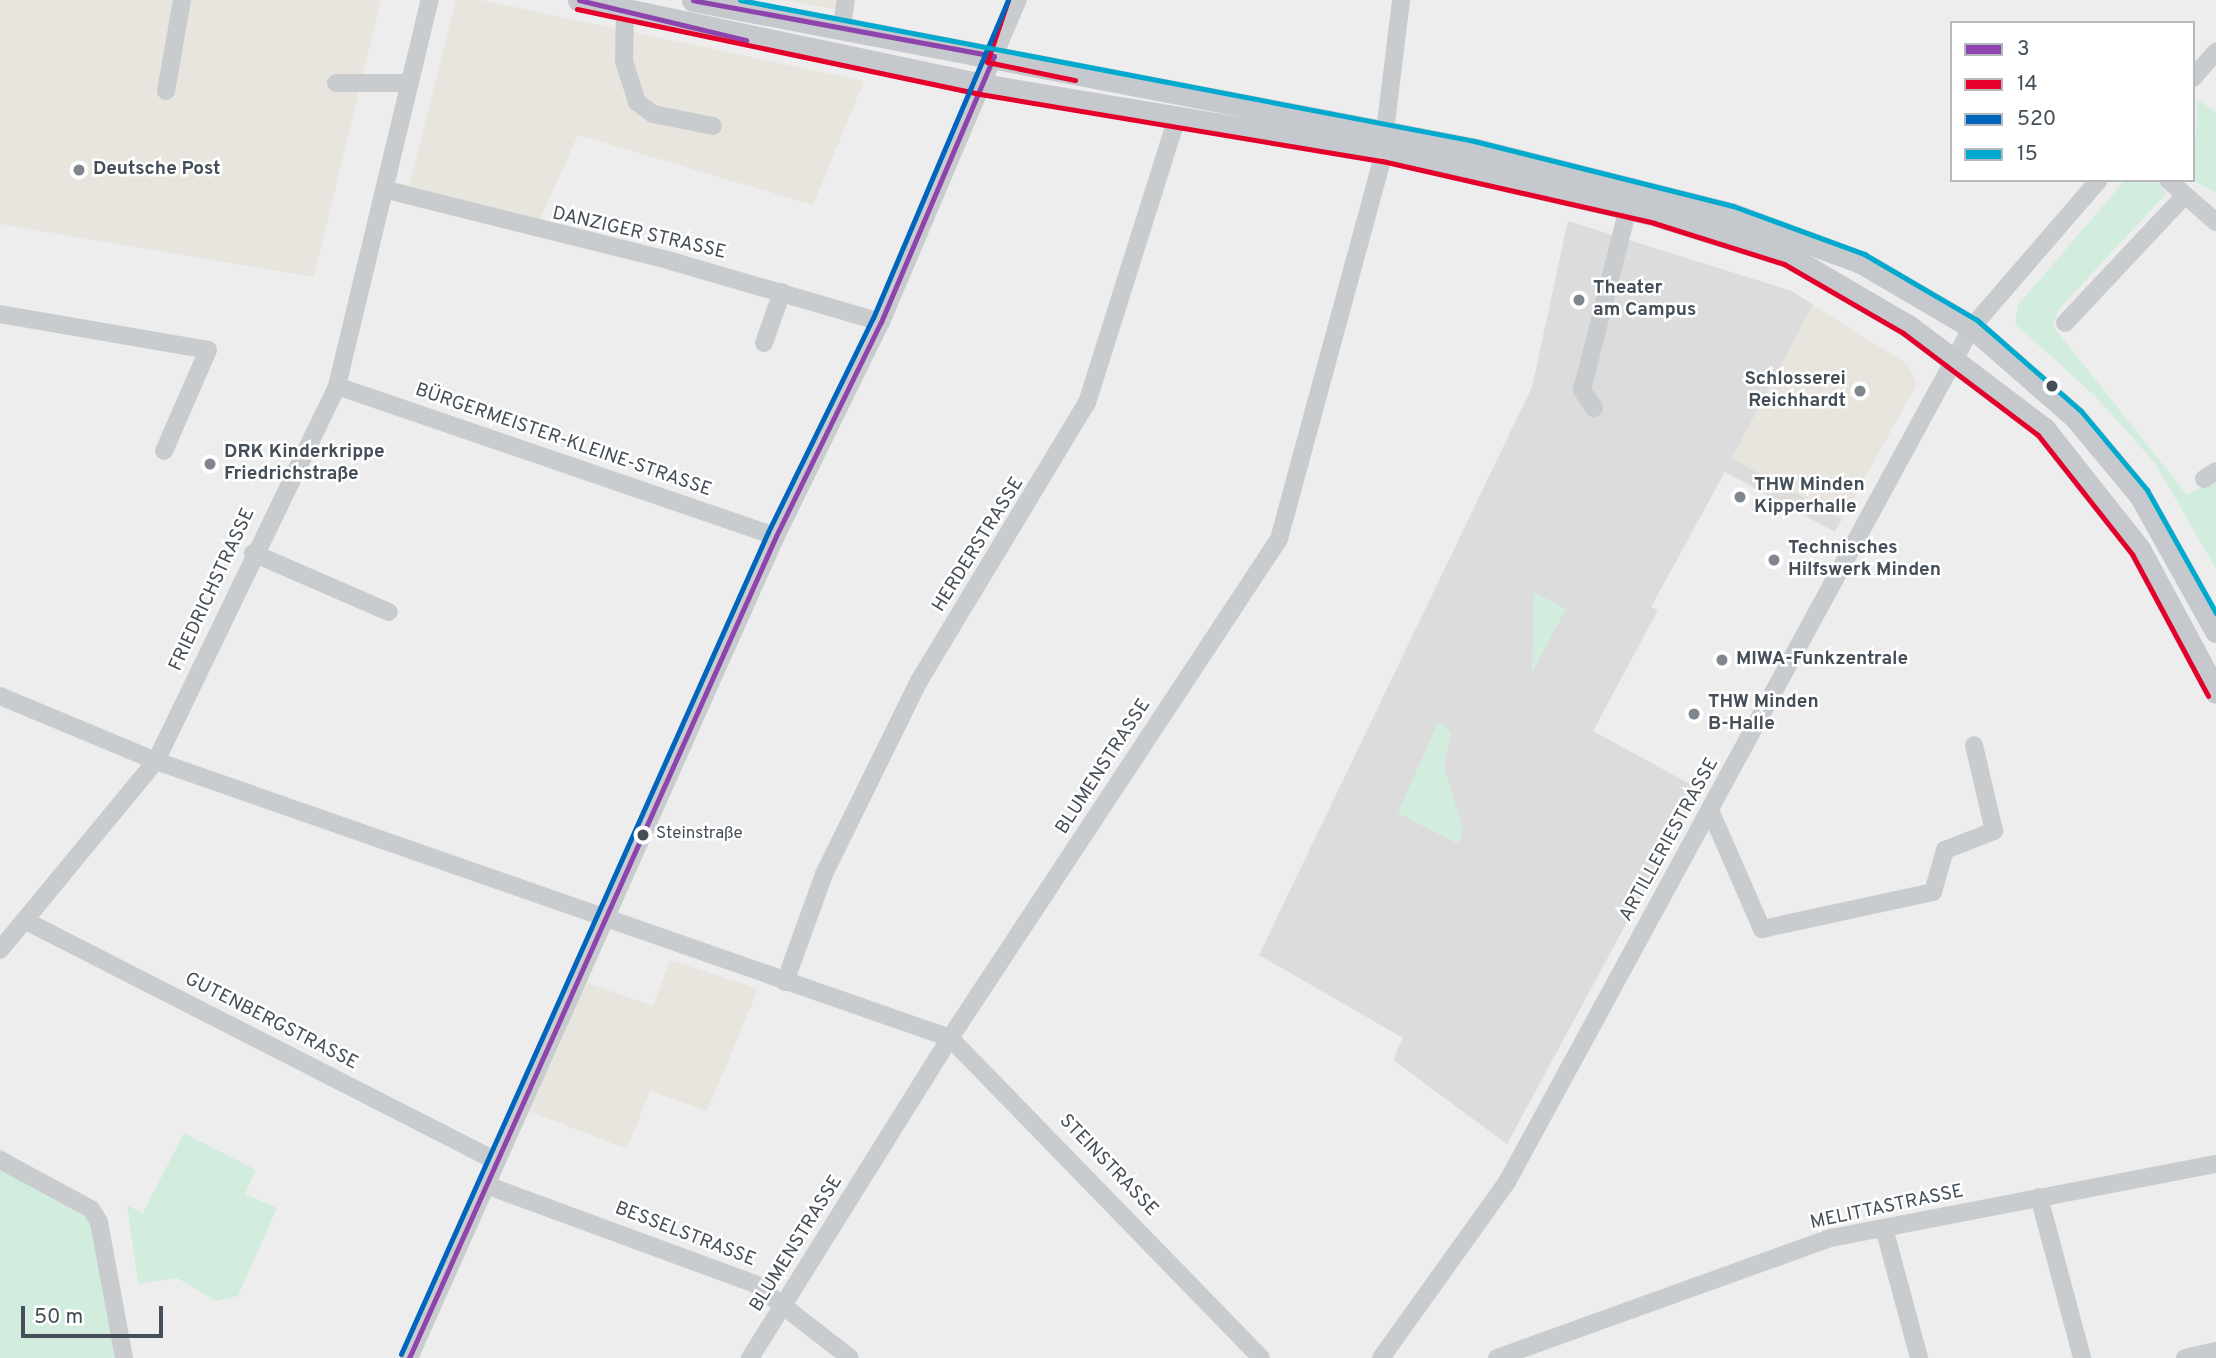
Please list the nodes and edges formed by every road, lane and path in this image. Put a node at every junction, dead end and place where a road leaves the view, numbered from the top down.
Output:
1 (182, 0) edge
2 (430, 0) edge
3 (579, 0) edge
4 (693, 0) edge
5 (846, 0) edge
6 (1018, 0) edge
7 (1401, 0) edge
8 (717, 2) edge
9 (625, 10) junction
10 (842, 27) junction
11 (2216, 52) edge
12 (994, 56) junction
13 (2204, 73) edge
14 (336, 83) dead end
15 (410, 83) junction
16 (982, 85) junction
17 (166, 91) dead end
18 (1177, 118) junction
19 (713, 126) dead end
20 (1385, 141) junction
21 (2097, 182) edge
22 (2170, 182) edge
23 (387, 190) junction
24 (2185, 195) junction
25 (1628, 208) junction
26 (2216, 222) edge
27 (782, 292) junction
28 (0, 314) edge
29 (881, 322) junction
30 (2065, 323) dead end
31 (1972, 327) junction
32 (764, 343) dead end
33 (1954, 358) junction
34 (337, 386) junction
35 (1594, 408) dead end
36 (164, 451) dead end
37 (776, 536) junction
38 (253, 553) junction
39 (389, 612) dead end
40 (2216, 631) edge
41 (2216, 692) edge
42 (0, 696) edge
43 (1974, 745) dead end
44 (156, 761) junction
45 (1710, 810) junction
46 (603, 918) junction
47 (26, 921) junction
48 (0, 950) edge
49 (785, 982) junction
50 (950, 1038) junction
51 (0, 1160) edge
52 (496, 1161) junction
53 (2216, 1164) edge
54 (486, 1185) junction
55 (2039, 1197) junction
56 (1884, 1228) junction
57 (785, 1303) junction
58 (2216, 1351) edge
59 (124, 1358) edge
60 (409, 1358) edge
61 (750, 1358) edge
62 (850, 1358) edge
63 (1261, 1358) edge
64 (1381, 1358) edge
65 (1497, 1358) edge
66 (1919, 1358) edge
67 (2082, 1358) edge
68 (2185, 1358) edge

1 - 17 street
2 - 15 street, FRIEDRICHSTRASSE
3 - 9 main road
4 - 8 main road
5 - 10 street
6 - 12 street
7 - 20 street, BLUMENSTRASSE
8 - 10 main road
9 - 16 main road
9 - 19 street
10 - 12 main road
11 - 13 street
12 - 16 street
12 - 20 main road
14 - 15 street
15 - 23 street, FRIEDRICHSTRASSE
16 - 18 main road
16 - 29 street
18 - 20 main road
18 - 49 street, HERDERSTRASSE
20 - 25 main road
20 - 31 main road
20 - 50 street, BLUMENSTRASSE
21 - 31 street, ARTILLERIESTRASSE
22 - 24 street
23 - 27 street, DANZIGER STRASSE
23 - 34 street, FRIEDRICHSTRASSE
24 - 26 street
24 - 30 street
25 - 33 main road
25 - 35 street
27 - 29 street, DANZIGER STRASSE
27 - 32 street
28 - 36 street
29 - 37 street
31 - 33 street, ARTILLERIESTRASSE
31 - 40 main road
33 - 41 main road
33 - 45 street, ARTILLERIESTRASSE
34 - 37 street, BÜRGERMEISTER-KLEINE-STRASSE
34 - 38 street, FRIEDRICHSTRASSE
37 - 46 street
38 - 39 street
38 - 44 street, FRIEDRICHSTRASSE
42 - 44 street, STEINSTRASSE
43 - 45 street
44 - 46 street, STEINSTRASSE
44 - 47 street, FRIEDRICHSTRASSE
45 - 64 street, ARTILLERIESTRASSE
46 - 49 street, STEINSTRASSE
46 - 52 street
47 - 48 street, FRIEDRICHSTRASSE
47 - 52 street, GUTENBERGSTRASSE
49 - 50 street, STEINSTRASSE
50 - 57 street, BLUMENSTRASSE
50 - 63 street, STEINSTRASSE
51 - 59 street
52 - 54 street
53 - 55 street, MELITTASTRASSE
54 - 57 street, BESSELSTRASSE
54 - 60 street
55 - 56 street, MELITTASTRASSE
55 - 67 street
56 - 65 street, MELITTASTRASSE
56 - 66 street
57 - 61 street, BLUMENSTRASSE
57 - 62 street, BESSELSTRASSE
58 - 68 street

